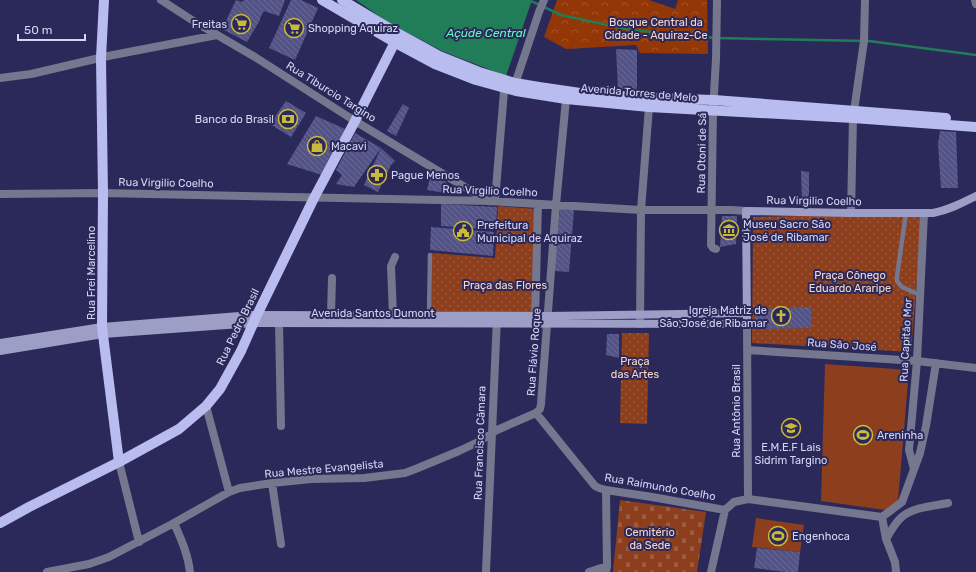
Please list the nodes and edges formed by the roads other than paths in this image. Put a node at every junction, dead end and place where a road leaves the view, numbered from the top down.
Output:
1 (104, 0) edge
2 (161, 0) edge
3 (322, 0) edge
4 (342, 0) edge
5 (717, 0) edge
6 (865, 0) edge
7 (975, 0) edge
8 (543, 1) edge
9 (976, 4) edge
10 (217, 35) junction
11 (397, 38) junction
12 (100, 58) junction
13 (0, 78) edge
14 (515, 83) junction
15 (506, 88) junction
16 (566, 99) junction
17 (714, 100) junction
18 (649, 107) junction
19 (713, 111) junction
20 (853, 114) junction
21 (976, 120) edge
22 (355, 121) junction
23 (976, 127) edge
24 (103, 193) junction
25 (0, 194) edge
26 (976, 196) edge
27 (314, 198) junction
28 (492, 201) junction
29 (538, 204) junction
30 (556, 205) junction
31 (641, 210) junction
32 (712, 210) junction
33 (746, 211) junction
34 (924, 212) junction
35 (852, 213) junction
36 (906, 213) junction
37 (716, 249) dead end
38 (430, 255) dead end
39 (395, 257) dead end
40 (332, 278) dead end
41 (920, 294) junction
42 (746, 313) junction
43 (640, 314) junction
44 (694, 314) junction
45 (331, 315) junction
46 (392, 316) junction
47 (430, 316) junction
48 (255, 319) junction
49 (589, 319) junction
50 (497, 320) junction
51 (535, 320) junction
52 (547, 320) junction
53 (279, 323) junction
54 (640, 324) junction
55 (694, 324) junction
56 (747, 324) junction
57 (103, 330) junction
58 (0, 343) edge
59 (0, 350) edge
60 (747, 350) junction
61 (917, 361) junction
62 (936, 363) junction
63 (976, 368) edge
64 (206, 406) junction
65 (536, 413) junction
66 (282, 426) dead end
67 (491, 433) junction
68 (119, 462) junction
69 (914, 468) junction
70 (272, 483) junction
71 (606, 490) junction
72 (230, 492) junction
73 (748, 499) junction
74 (948, 503) dead end
75 (725, 510) junction
76 (882, 517) junction
77 (174, 523) junction
78 (0, 524) edge
79 (886, 539) junction
80 (139, 542) junction
81 (281, 544) dead end
82 (607, 569) edge
83 (47, 572) edge
84 (190, 572) edge
85 (486, 572) edge
86 (589, 572) edge
87 (711, 572) edge
88 (896, 572) edge

1 - 12 main road, Rua Frei Marcelino
2 - 10 street, Rua Tiburcio Targino
3 - 11 main road, Avenida Torres de Melo
4 - 11 main road, Avenida Torres de Melo
5 - 17 street, Rua Otoni de Sá
6 - 20 street
7 - 9 street
8 - 14 street
10 - 12 street
10 - 22 street, Rua Tiburcio Targino
11 - 14 main road, Avenida Torres de Melo
11 - 15 main road, Avenida Torres de Melo
11 - 22 main road, Rua Pedro Brasil
12 - 13 street
12 - 24 main road, Rua Frei Marcelino
14 - 15 street
14 - 17 main road, Avenida Torres de Melo
15 - 16 main road, Avenida Torres de Melo
15 - 28 street
16 - 18 main road, Avenida Torres de Melo
16 - 30 street, Rua Flávio Roque
17 - 19 street, Rua Otoni de Sá
17 - 20 main road, Avenida Torres de Melo
18 - 19 main road, Avenida Torres de Melo
18 - 31 street
19 - 20 main road, Avenida Torres de Melo
19 - 32 street, Rua Otoni de Sá
20 - 21 main road, Avenida Torres de Melo
20 - 23 main road, Avenida Torres de Melo
20 - 35 street
22 - 27 main road, Rua Pedro Brasil
22 - 28 street, Rua Tiburcio Targino
24 - 25 street, Rua Virgilio Coelho
24 - 27 street, Rua Virgilio Coelho
24 - 57 main road, Rua Frei Marcelino
26 - 34 street, Rua Virgilio Coelho
27 - 28 street, Rua Virgilio Coelho
27 - 48 main road, Rua Pedro Brasil
28 - 29 street, Rua Virgilio Coelho
29 - 30 street, Rua Virgilio Coelho
29 - 51 street, Rua Flávio Roque
30 - 31 street, Rua Virgilio Coelho
30 - 52 street, Rua Flávio Roque
31 - 32 street, Rua Virgilio Coelho
31 - 43 street
32 - 33 street, Rua Virgilio Coelho
32 - 37 street, Rua Otoni de Sá
33 - 35 street, Rua Virgilio Coelho
33 - 42 street
34 - 36 street, Rua Virgilio Coelho
34 - 41 street, Rua Capitão Mor
35 - 36 street, Rua Virgilio Coelho
36 - 41 lane
38 - 47 lane
39 - 46 street
40 - 45 street
41 - 61 street, Rua Capitão Mor
42 - 44 street, Avenida Santos Dumont
42 - 56 street
43 - 44 street, Avenida Santos Dumont
43 - 49 street, Avenida Santos Dumont
43 - 54 street
44 - 55 street
45 - 46 street, Avenida Santos Dumont
45 - 48 street, Avenida Santos Dumont
46 - 47 street, Avenida Santos Dumont
47 - 50 street, Avenida Santos Dumont
48 - 53 street, Avenida Santos Dumont
48 - 57 street, Avenida Santos Dumont
48 - 64 main road, Rua Pedro Brasil
49 - 52 street, Avenida Santos Dumont
49 - 54 street, Avenida Santos Dumont
50 - 51 street, Avenida Santos Dumont
50 - 53 street, Avenida Santos Dumont
50 - 67 street, Rua Francisco Câmara
51 - 52 street, Avenida Santos Dumont
52 - 65 street, Rua Flávio Roque
53 - 66 street
54 - 55 street, Avenida Santos Dumont
55 - 56 street, Avenida Santos Dumont
56 - 60 street, Rua Antônio Brasil
57 - 58 street, Avenida Santos Dumont
57 - 59 street, Avenida Santos Dumont
57 - 68 main road, Rua Frei Marcelino
60 - 61 street, Rua São José
60 - 73 street, Rua Antônio Brasil
61 - 62 street, Rua São José
61 - 69 street, Rua Capitão Mor
62 - 63 street, Rua São José
62 - 69 street
64 - 68 main road, Rua Pedro Brasil
64 - 72 street
65 - 67 street, Rua Mestre Evangelista
65 - 71 street, Rua Raimundo Coelho
67 - 70 street, Rua Mestre Evangelista
67 - 85 street, Rua Francisco Câmara
68 - 78 main road, Rua Pedro Brasil
68 - 80 street, Rua Frei Marcelino
69 - 76 street
70 - 72 street, Rua Mestre Evangelista
70 - 81 street
71 - 75 street, Rua Raimundo Coelho
71 - 82 street
72 - 77 street, Rua Mestre Evangelista
73 - 75 street, Rua Raimundo Coelho
73 - 76 street, Rua Raimundo Coelho
74 - 79 street
75 - 87 street
76 - 79 street
77 - 80 street, Rua Mestre Evangelista
77 - 84 street
79 - 88 street
80 - 83 street, Rua Mestre Evangelista
82 - 86 street

